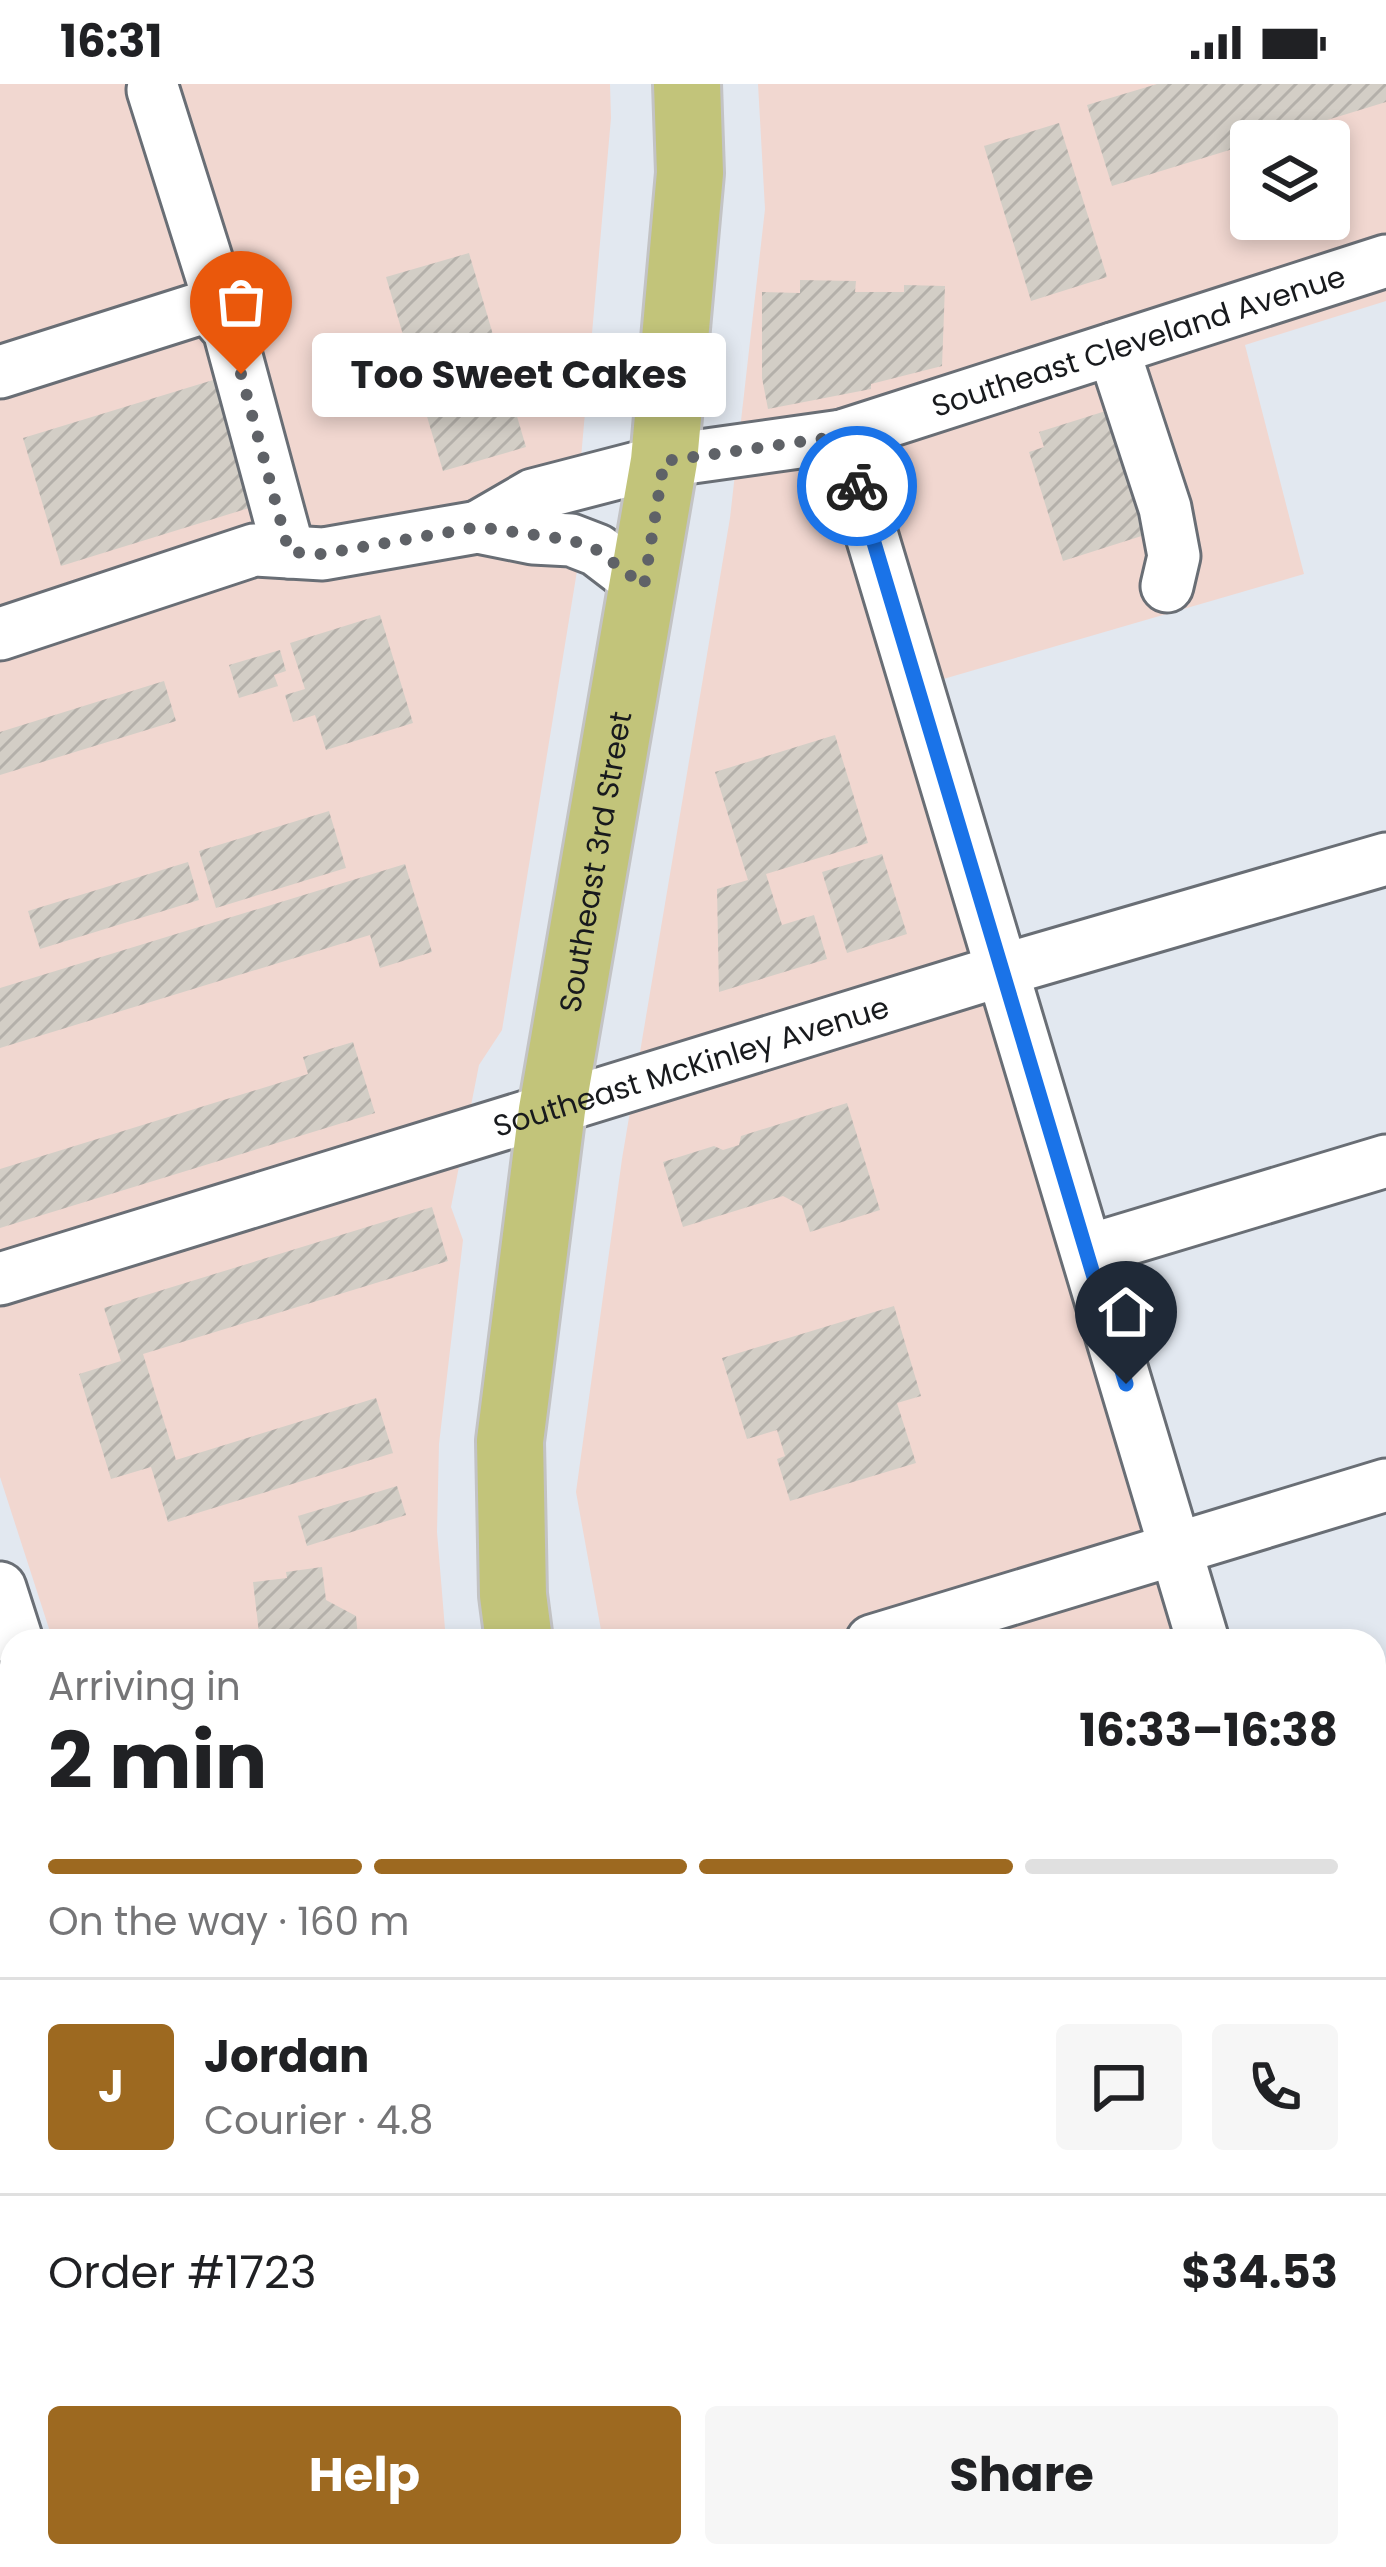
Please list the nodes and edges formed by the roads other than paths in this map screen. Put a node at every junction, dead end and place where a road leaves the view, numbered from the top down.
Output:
1 (687, 84) edge
2 (153, 90) dead end
3 (1386, 261) edge
4 (228, 328) junction
5 (1113, 349) junction
6 (0, 372) edge
7 (842, 436) junction
8 (664, 461) junction
9 (478, 527) junction
10 (289, 552) junction
11 (644, 586) junction
12 (1167, 586) dead end
13 (0, 634) edge
14 (1386, 859) edge
15 (1003, 970) junction
16 (552, 1110) junction
17 (1386, 1161) edge
18 (1087, 1251) junction
19 (0, 1279) edge
20 (1386, 1486) edge
21 (1175, 1549) junction
22 (0, 1588) edge
23 (13, 1629) edge
24 (518, 1629) edge
25 (912, 1629) edge
26 (1199, 1629) edge

1 - 8 main road, Southeast 3rd Street
2 - 4 street
3 - 5 street, Southeast Cleveland Avenue
4 - 6 street
4 - 10 street
5 - 7 street, Southeast Cleveland Avenue
5 - 12 street
7 - 8 street, Southeast Cleveland Avenue
7 - 15 street
8 - 9 street, Southeast Cleveland Avenue
8 - 11 main road, Southeast 3rd Street
9 - 10 street, Southeast Cleveland Avenue
9 - 11 street, Southeast Cleveland Avenue
10 - 13 street, Southeast Cleveland Avenue
11 - 16 main road, Southeast 3rd Street
14 - 15 street, Southeast McKinley Avenue
15 - 16 street, Southeast McKinley Avenue
15 - 18 street
16 - 19 street, Southeast McKinley Avenue
16 - 24 main road, Southeast 3rd Street
17 - 18 street
18 - 21 street
20 - 21 street
21 - 25 street
21 - 26 street
22 - 23 street

